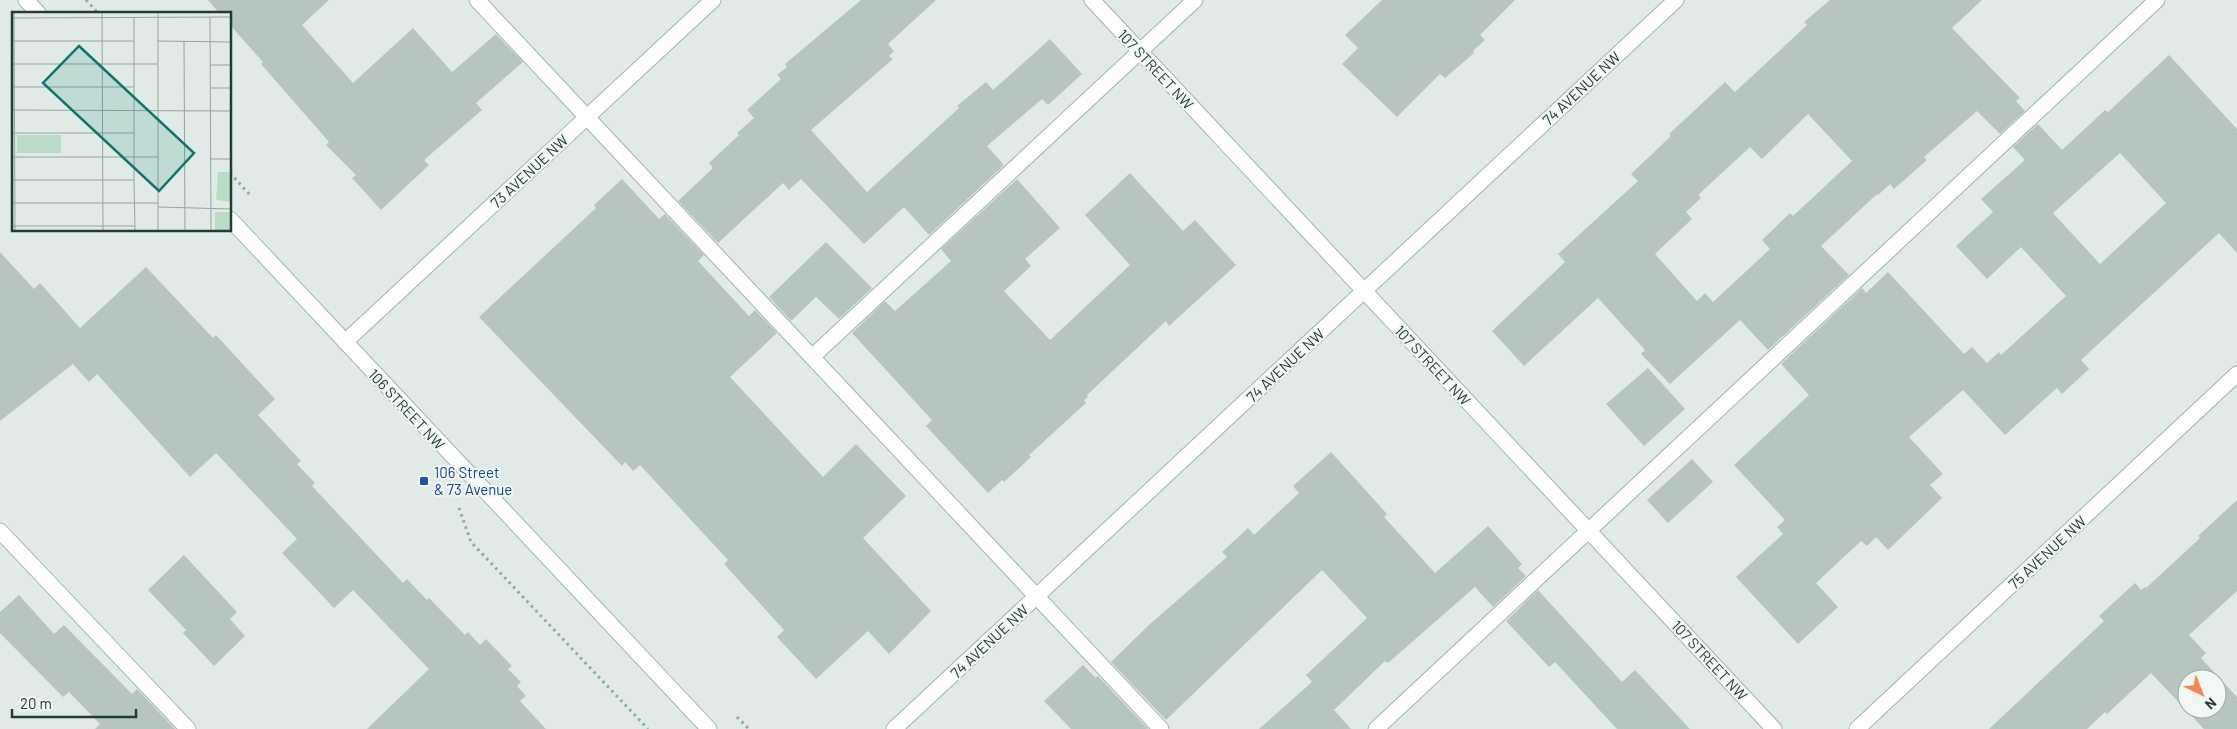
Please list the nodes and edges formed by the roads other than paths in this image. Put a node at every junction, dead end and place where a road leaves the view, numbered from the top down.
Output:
1 (26, 0) edge
2 (477, 0) edge
3 (713, 0) edge
4 (1092, 0) edge
5 (1195, 0) edge
6 (1676, 0) edge
7 (2157, 0) edge
8 (37, 12) edge
9 (1140, 51) junction
10 (588, 118) junction
11 (231, 220) edge
12 (1364, 292) junction
13 (345, 342) junction
14 (812, 357) junction
15 (2237, 374) edge
16 (0, 530) edge
17 (1588, 531) junction
18 (1037, 597) junction
19 (188, 729) edge
20 (708, 729) edge
21 (894, 729) edge
22 (1161, 729) edge
23 (1376, 729) edge
24 (1774, 729) edge
25 (1857, 729) edge

1 - 8 street
2 - 10 street
3 - 10 street, 73 AVENUE NW
4 - 9 street, 107 STREET NW
5 - 9 street
6 - 12 street, 74 AVENUE NW
7 - 17 street
9 - 12 street, 107 STREET NW
9 - 14 street
10 - 13 street, 73 AVENUE NW
10 - 14 street
11 - 13 street, 106 STREET NW
12 - 17 street, 107 STREET NW
12 - 18 street, 74 AVENUE NW
13 - 20 street, 106 STREET NW
14 - 18 street
15 - 25 street, 75 AVENUE NW
16 - 19 street
17 - 23 street
17 - 24 street, 107 STREET NW
18 - 21 street, 74 AVENUE NW
18 - 22 street

